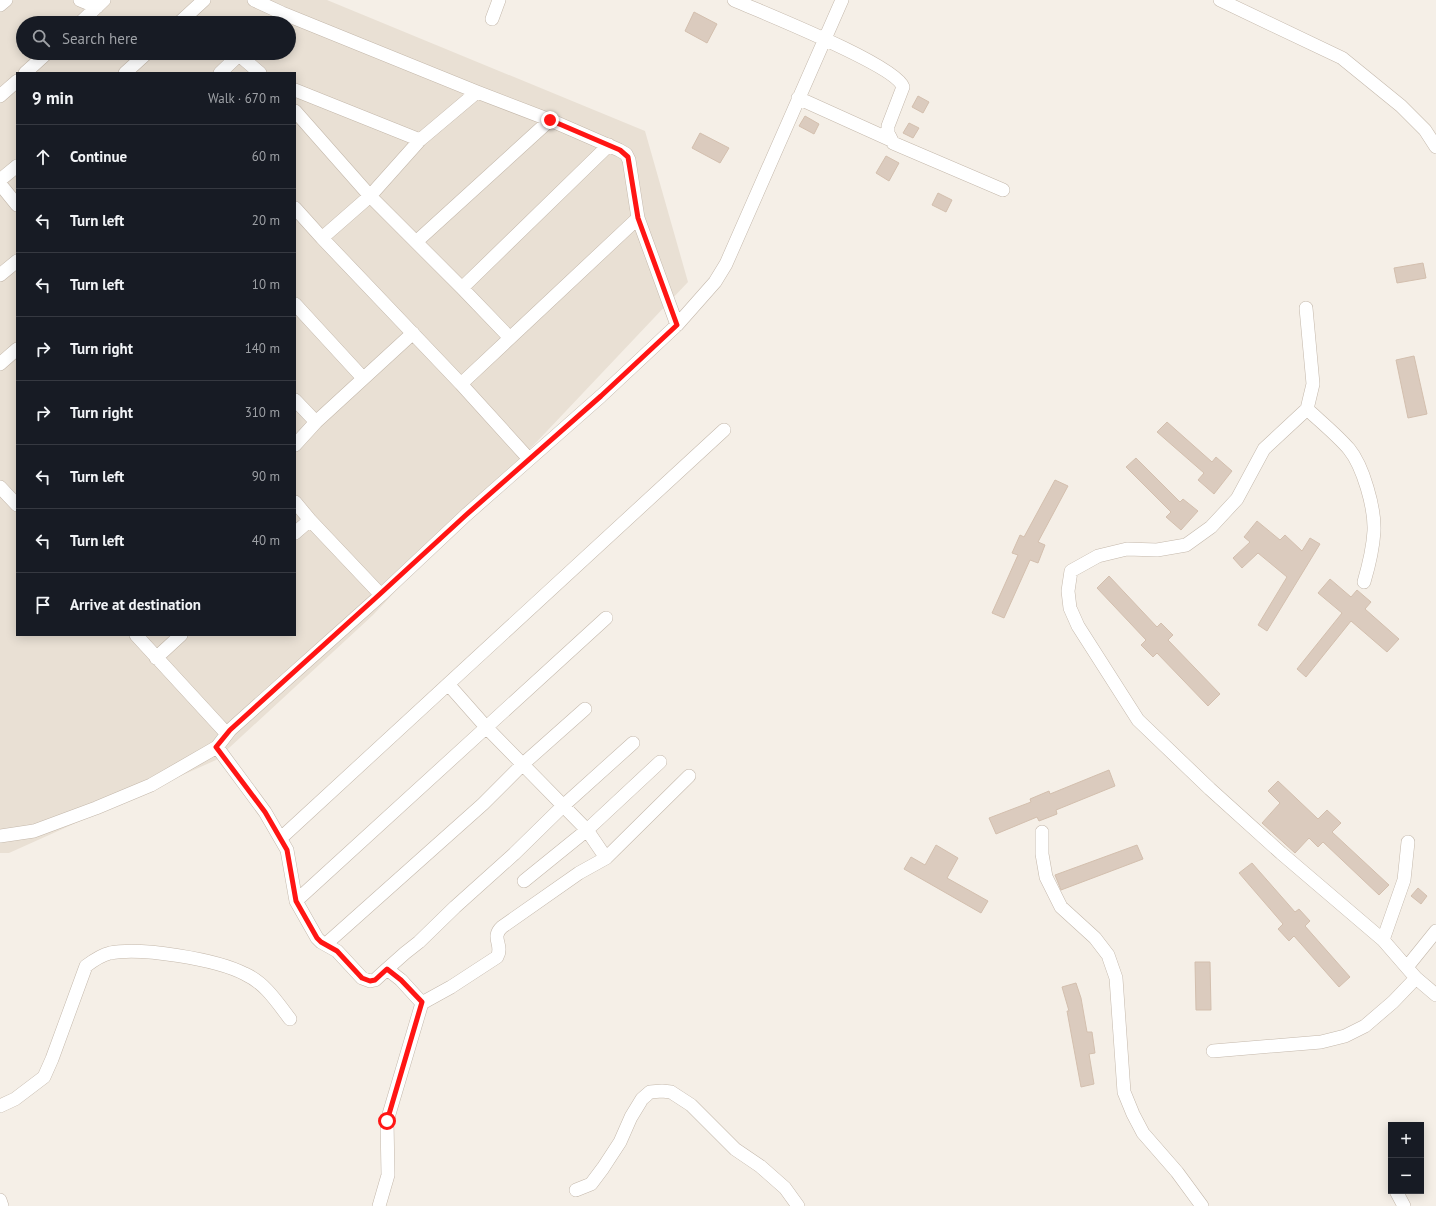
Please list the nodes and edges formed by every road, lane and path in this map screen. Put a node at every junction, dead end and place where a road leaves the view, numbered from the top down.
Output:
1 (6, 0) edge
2 (80, 0) edge
3 (204, 0) edge
4 (254, 0) edge
5 (499, 0) edge
6 (734, 0) edge
7 (842, 0) edge
8 (1220, 0) edge
9 (101, 4) edge
10 (0, 5) edge
11 (282, 13) junction
12 (88, 16) edge
13 (187, 16) edge
14 (279, 16) edge
15 (289, 16) edge
16 (296, 19) edge
17 (492, 19) dead end
18 (824, 39) junction
19 (39, 60) edge
20 (139, 60) edge
21 (234, 60) edge
22 (246, 60) edge
23 (26, 72) edge
24 (126, 72) edge
25 (221, 72) edge
26 (259, 72) edge
27 (16, 82) edge
28 (296, 90) edge
29 (476, 92) junction
30 (0, 96) edge
31 (798, 98) junction
32 (296, 112) edge
33 (550, 120) junction
34 (420, 140) junction
35 (891, 140) junction
36 (609, 145) junction
37 (1436, 147) edge
38 (16, 167) edge
39 (0, 180) edge
40 (0, 184) edge
41 (1003, 190) dead end
42 (370, 196) junction
43 (16, 204) edge
44 (296, 209) edge
45 (638, 218) junction
46 (322, 238) junction
47 (416, 242) junction
48 (16, 262) edge
49 (0, 275) edge
50 (462, 288) junction
51 (296, 305) edge
52 (1306, 308) dead end
53 (677, 325) junction
54 (413, 333) junction
55 (510, 338) junction
56 (16, 350) edge
57 (0, 364) edge
58 (363, 378) junction
59 (461, 384) junction
60 (296, 401) edge
61 (1307, 409) junction
62 (316, 422) junction
63 (724, 430) dead end
64 (296, 443) edge
65 (529, 459) junction
66 (0, 487) edge
67 (296, 503) edge
68 (16, 504) edge
69 (310, 520) junction
70 (296, 532) edge
71 (1364, 582) dead end
72 (380, 594) junction
73 (606, 618) dead end
74 (137, 636) edge
75 (180, 636) edge
76 (156, 658) junction
77 (448, 684) junction
78 (584, 708) dead end
79 (486, 727) junction
80 (226, 734) junction
81 (632, 743) dead end
82 (216, 747) junction
83 (660, 762) dead end
84 (523, 764) junction
85 (689, 776) dead end
86 (563, 806) junction
87 (587, 830) junction
88 (1042, 832) dead end
89 (0, 836) edge
90 (281, 838) junction
91 (1408, 842) dead end
92 (606, 858) junction
93 (524, 881) dead end
94 (296, 901) junction
95 (1436, 932) edge
96 (1383, 940) junction
97 (326, 944) junction
98 (1407, 967) junction
99 (387, 969) junction
100 (1416, 978) junction
101 (1436, 995) edge
102 (422, 1002) junction
103 (290, 1019) dead end
104 (1213, 1051) dead end
105 (0, 1106) edge
106 (576, 1190) dead end
107 (1398, 1194) edge
108 (0, 1200) edge
109 (2, 1206) edge
110 (379, 1206) edge
111 (798, 1206) edge
112 (1202, 1206) edge
113 (1404, 1206) edge

1 - 10 street
2 - 9 street
3 - 13 street
4 - 11 street
5 - 17 street
6 - 18 street
7 - 18 street
8 - 37 street
9 - 12 street
11 - 14 street
11 - 15 street
16 - 29 street
18 - 31 street
18 - 35 street
19 - 23 street
20 - 24 street
21 - 25 street
22 - 26 street
27 - 30 street
28 - 34 street
29 - 33 street
29 - 34 street
31 - 35 street
31 - 53 street
32 - 42 street
33 - 36 street
33 - 47 street
34 - 42 street
35 - 41 street
36 - 45 street
36 - 50 street
38 - 39 street
40 - 43 street
42 - 46 street
42 - 47 street
44 - 46 street
45 - 53 street
45 - 55 street
46 - 54 street
47 - 50 street
48 - 49 street
50 - 55 street
51 - 58 street
52 - 61 street
53 - 65 street
54 - 58 street
54 - 59 street
55 - 59 street
56 - 57 street
58 - 62 street
59 - 65 street
60 - 62 street
61 - 71 street
61 - 96 street
62 - 64 street
63 - 77 street
65 - 72 street
66 - 68 street
67 - 69 street
69 - 70 street
69 - 72 street
72 - 80 street
73 - 79 street
74 - 76 street
75 - 76 street
76 - 80 street
77 - 79 street
77 - 90 street
78 - 84 street
79 - 84 street
79 - 94 street
80 - 82 street
81 - 86 street
82 - 89 street
82 - 90 street
83 - 87 street
84 - 86 street
84 - 97 street
85 - 92 street
86 - 87 street
86 - 99 street
87 - 92 street
87 - 93 street
88 - 112 street
90 - 94 street
91 - 96 street
92 - 102 street
94 - 97 street
95 - 98 street
96 - 98 street
97 - 99 street
98 - 100 street
99 - 102 street
100 - 101 street
100 - 104 street
102 - 110 street
103 - 105 street
106 - 111 street
107 - 113 street
108 - 109 street

